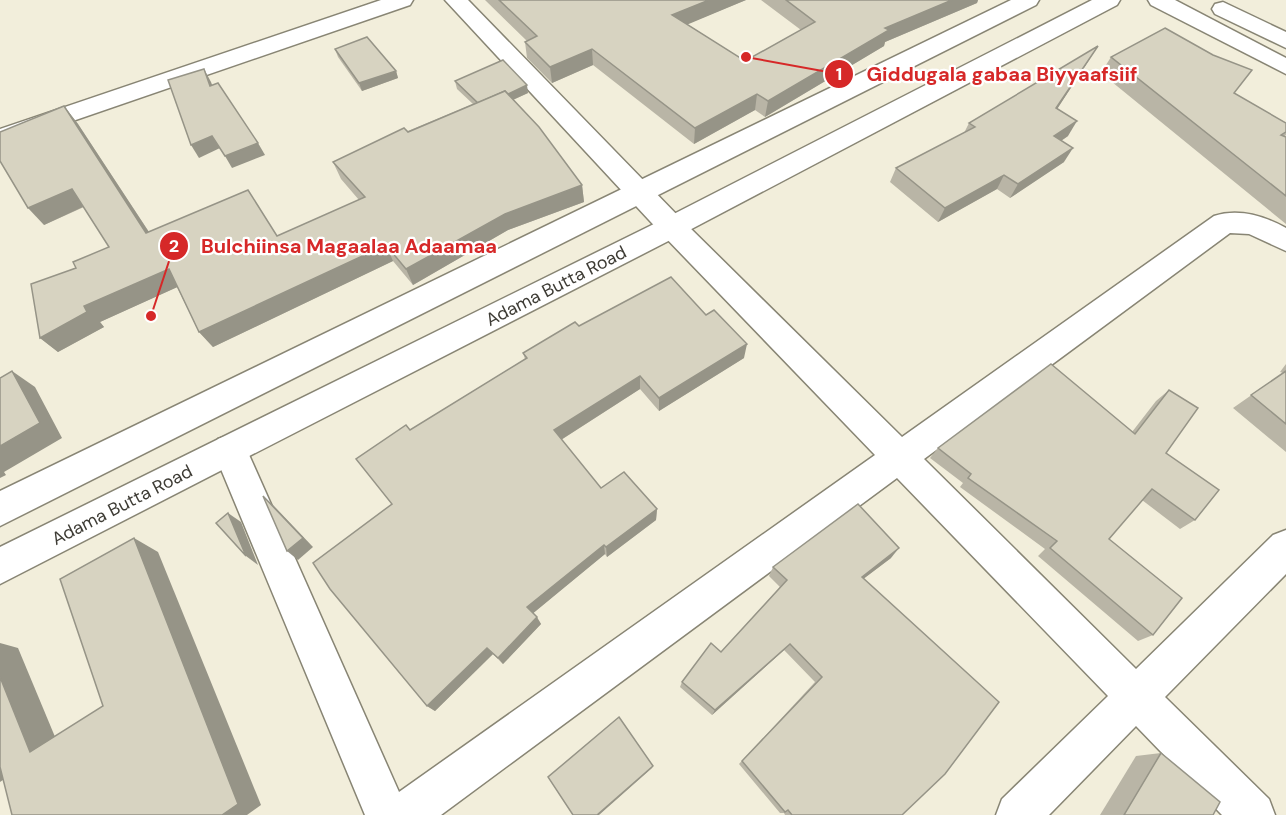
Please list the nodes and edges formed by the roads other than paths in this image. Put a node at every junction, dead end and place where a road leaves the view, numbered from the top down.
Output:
1 (402, 0) edge
2 (456, 0) edge
3 (1028, 0) edge
4 (1109, 0) edge
5 (1159, 0) edge
6 (1206, 0) edge
7 (1286, 40) edge
8 (1286, 67) edge
9 (0, 138) edge
10 (641, 193) junction
11 (672, 227) junction
12 (1286, 241) edge
13 (230, 450) junction
14 (899, 455) junction
15 (0, 509) edge
16 (1286, 548) edge
17 (0, 566) edge
18 (1137, 697) junction
19 (387, 815) edge
20 (404, 815) edge
21 (1018, 815) edge
22 (1253, 815) edge

1 - 9 street
2 - 10 street
3 - 10 street
4 - 11 street, Adama Butta Road
5 - 8 street
6 - 7 street
10 - 11 street
10 - 15 street
11 - 13 street, Adama Butta Road
11 - 14 street
12 - 14 street
13 - 17 street, Adama Butta Road
13 - 19 street
14 - 18 street
14 - 20 street
16 - 18 street
18 - 21 street
18 - 22 street

